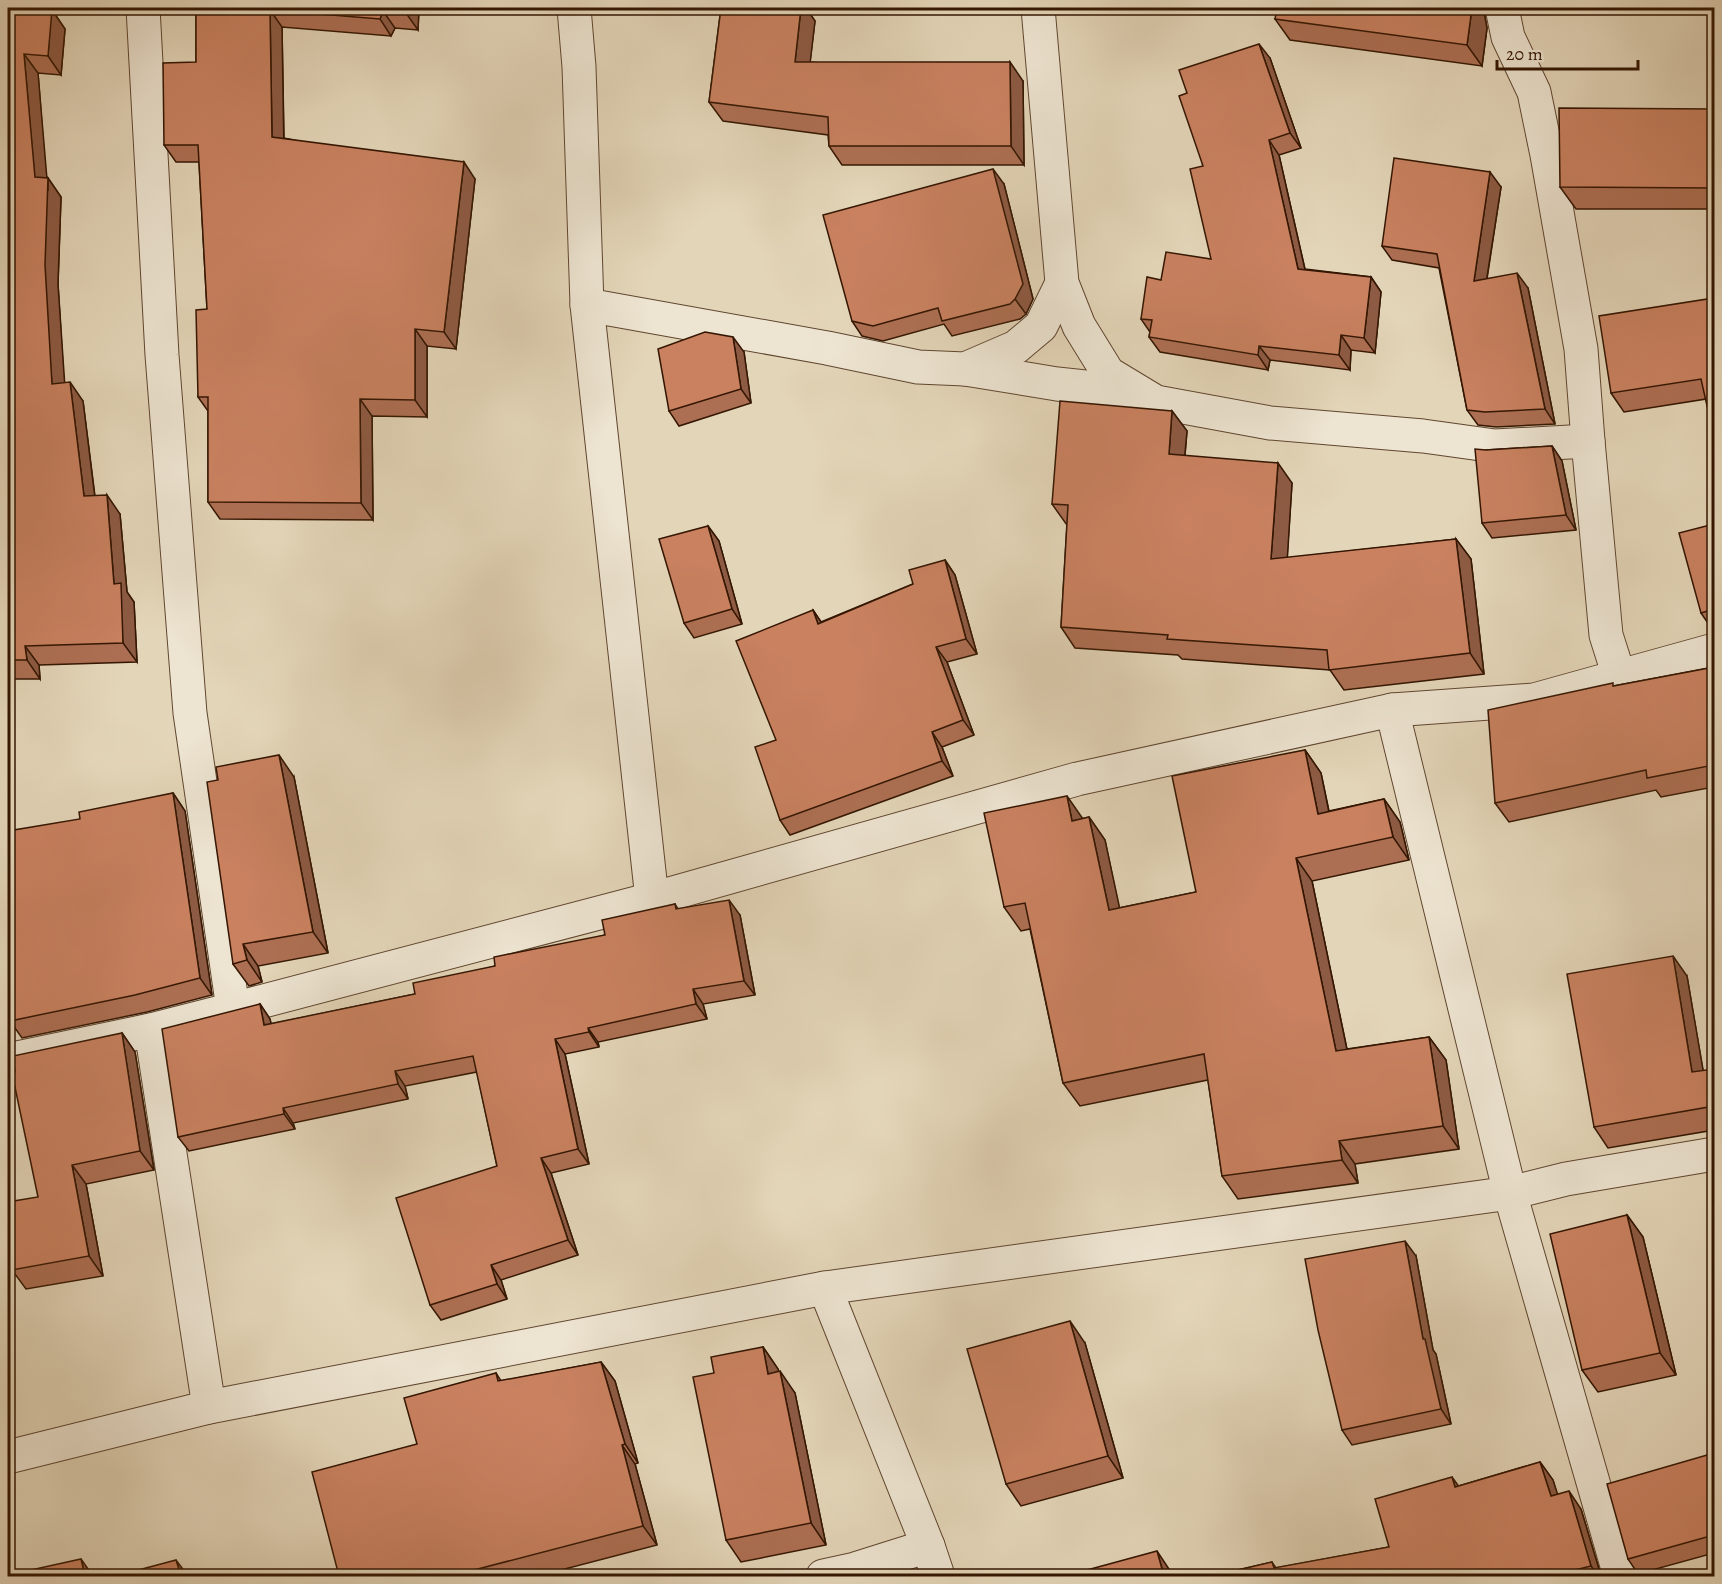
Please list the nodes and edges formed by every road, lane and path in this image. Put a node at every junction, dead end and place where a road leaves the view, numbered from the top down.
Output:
1 (143, 8) edge
2 (574, 8) edge
3 (1038, 8) edge
4 (1502, 8) edge
5 (1062, 283) junction
6 (587, 304) junction
7 (965, 369) junction
8 (1140, 393) junction
9 (1588, 441) junction
10 (1714, 650) edge
11 (1619, 676) junction
12 (1392, 710) junction
13 (652, 899) junction
14 (233, 1010) junction
15 (151, 1030) junction
16 (8, 1059) edge
17 (1714, 1154) edge
18 (1510, 1193) junction
19 (825, 1288) junction
20 (210, 1407) junction
21 (8, 1458) edge
22 (933, 1561) edge
23 (823, 1576) edge
24 (1620, 1576) edge

1 - 14 street
2 - 6 street
3 - 5 street
4 - 9 street
5 - 7 street
5 - 8 street
6 - 7 street
6 - 13 street
7 - 8 street
8 - 9 street
9 - 11 street
10 - 11 street
11 - 12 street
12 - 13 street
12 - 18 street
13 - 14 street
14 - 15 street
15 - 16 street
15 - 20 street
17 - 18 street
18 - 19 street
18 - 24 street
19 - 20 street
19 - 22 street
20 - 21 street
22 - 23 street

